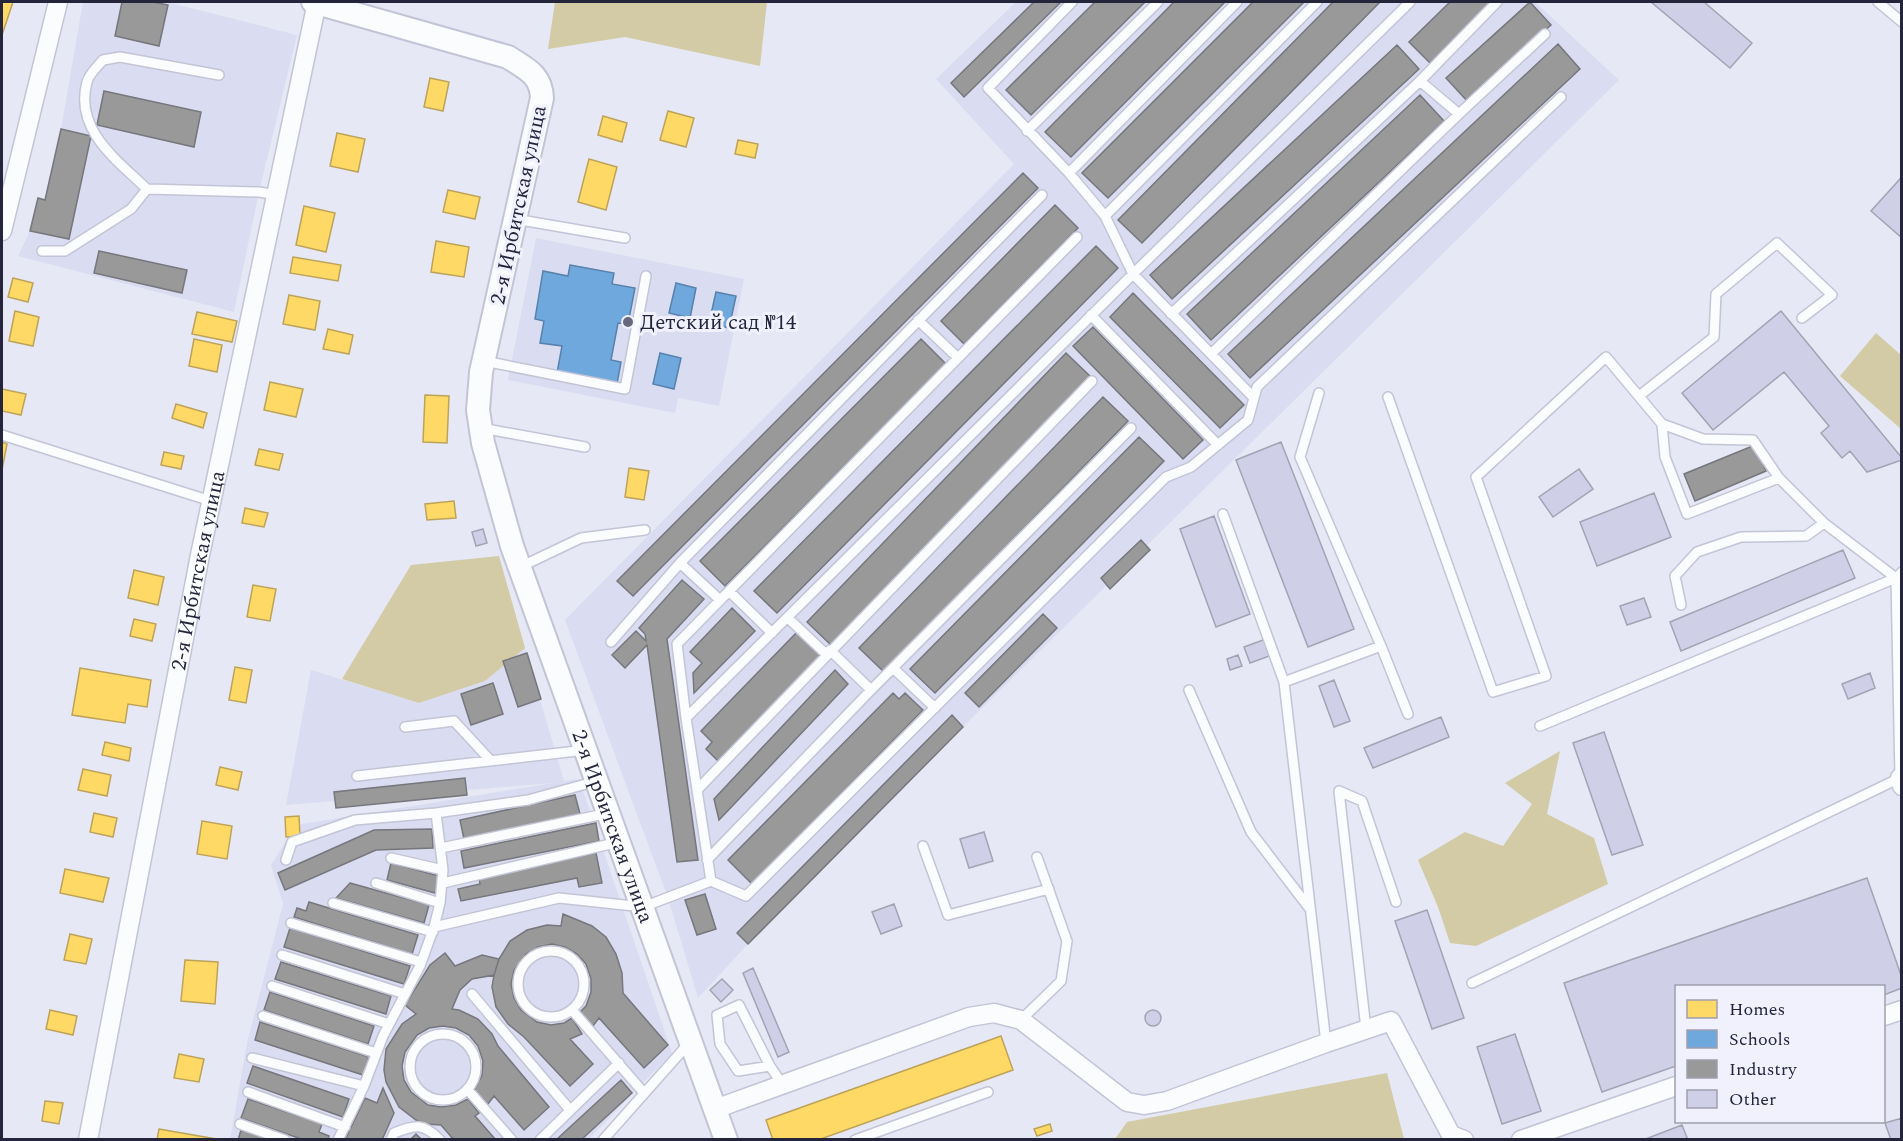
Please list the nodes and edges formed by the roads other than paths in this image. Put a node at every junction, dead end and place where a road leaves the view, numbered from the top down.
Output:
1 (58, 2) edge
2 (316, 2) edge
3 (1072, 2) edge
4 (1158, 2) edge
5 (1237, 2) edge
6 (1317, 2) edge
7 (1410, 2) edge
8 (1497, 2) edge
9 (1878, 2) edge
10 (1902, 22) edge
11 (1545, 34) dead end
12 (219, 75) dead end
13 (1420, 81) junction
14 (1561, 97) dead end
15 (1459, 114) junction
16 (1028, 131) junction
17 (1069, 173) junction
18 (147, 189) junction
19 (277, 195) junction
20 (1042, 195) dead end
21 (1105, 216) junction
22 (515, 219) junction
23 (2, 231) edge
24 (1077, 237) dead end
25 (625, 238) dead end
26 (42, 251) dead end
27 (1133, 274) junction
28 (646, 276) dead end
29 (1171, 314) junction
30 (1092, 315) junction
31 (1802, 318) dead end
32 (918, 320) junction
33 (1211, 354) junction
34 (958, 358) junction
35 (484, 361) junction
36 (1092, 381) dead end
37 (1319, 393) dead end
38 (1639, 396) junction
39 (1388, 397) dead end
40 (1254, 398) junction
41 (1662, 424) junction
42 (481, 428) junction
43 (1131, 428) dead end
44 (2, 435) edge
45 (1218, 445) junction
46 (585, 447) dead end
47 (1779, 478) junction
48 (211, 501) junction
49 (1223, 514) dead end
50 (1824, 522) junction
51 (645, 530) dead end
52 (680, 562) junction
53 (520, 567) junction
54 (1899, 575) edge
55 (729, 591) junction
56 (720, 600) junction
57 (1681, 605) dead end
58 (788, 618) junction
59 (772, 633) junction
60 (611, 642) dead end
61 (1381, 646) junction
62 (829, 652) junction
63 (893, 668) junction
64 (1284, 682) junction
65 (871, 690) junction
66 (1189, 690) dead end
67 (934, 708) junction
68 (1408, 714) dead end
69 (686, 718) junction
70 (1540, 726) dead end
71 (405, 727) dead end
72 (586, 750) junction
73 (491, 761) junction
74 (357, 776) dead end
75 (597, 781) junction
76 (1901, 781) edge
77 (697, 789) junction
78 (436, 813) junction
79 (609, 813) junction
80 (619, 842) junction
81 (923, 846) dead end
82 (441, 848) junction
83 (1037, 857) dead end
84 (391, 858) dead end
85 (286, 860) dead end
86 (707, 860) junction
87 (443, 870) junction
88 (711, 881) junction
89 (376, 883) dead end
90 (443, 883) junction
91 (1049, 889) junction
92 (1396, 902) dead end
93 (333, 903) dead end
94 (440, 903) junction
95 (643, 907) junction
96 (1310, 910) junction
97 (291, 922) dead end
98 (434, 930) junction
99 (282, 955) dead end
100 (421, 962) junction
101 (1472, 983) dead end
102 (273, 986) dead end
103 (405, 994) junction
104 (472, 994) dead end
105 (572, 1010) junction
106 (1902, 1010) edge
107 (263, 1016) dead end
108 (1885, 1016) edge
109 (1021, 1020) junction
110 (389, 1024) junction
111 (1366, 1029) junction
112 (691, 1041) junction
113 (1326, 1043) junction
114 (376, 1053) junction
115 (252, 1058) dead end
116 (619, 1063) junction
117 (770, 1066) junction
118 (782, 1084) junction
119 (364, 1086) junction
120 (1675, 1087) edge
121 (467, 1089) junction
122 (248, 1092) dead end
123 (987, 1092) dead end
124 (644, 1093) junction
125 (715, 1109) junction
126 (570, 1110) junction
127 (240, 1124) dead end
128 (345, 1127) junction
129 (88, 1140) edge
130 (285, 1140) edge
131 (338, 1140) edge
132 (391, 1140) edge
133 (440, 1140) edge
134 (512, 1140) edge
135 (540, 1140) edge
136 (603, 1140) edge
137 (726, 1140) edge
138 (855, 1140) edge
139 (1464, 1140) edge
140 (1521, 1140) edge

1 - 23 street
2 - 19 street, 2-я Ирбитская улица
2 - 22 street, 2-я Ирбитская улица
3 - 16 lane
4 - 16 lane
5 - 17 lane
6 - 21 lane
7 - 27 lane
8 - 13 lane
9 - 10 lane
11 - 15 lane
12 - 18 lane
13 - 15 lane
13 - 29 lane
14 - 40 lane
15 - 33 lane
16 - 17 lane
17 - 21 lane
18 - 19 lane
18 - 26 lane
19 - 48 street, 2-я Ирбитская улица
20 - 32 lane
21 - 27 lane
22 - 25 lane
22 - 35 street, 2-я Ирбитская улица
24 - 34 lane
27 - 29 lane
27 - 30 lane
28 - 35 lane
29 - 33 lane
30 - 45 lane
30 - 58 lane
31 - 38 lane
32 - 34 lane
32 - 52 lane
33 - 40 lane
34 - 55 lane
35 - 42 street, 2-я Ирбитская улица
36 - 62 lane
37 - 61 lane
38 - 39 lane
38 - 41 lane
40 - 45 lane
41 - 47 lane
41 - 47 lane
42 - 46 lane
42 - 53 street, 2-я Ирбитская улица
43 - 63 lane
44 - 48 lane
45 - 67 lane
47 - 50 lane
48 - 129 street, 2-я Ирбитская улица
49 - 64 lane
50 - 54 lane
50 - 57 lane
51 - 53 lane
52 - 56 lane
52 - 60 lane
53 - 72 street, 2-я Ирбитская улица
54 - 70 lane
54 - 76 lane
55 - 56 lane
55 - 59 lane
56 - 69 lane
58 - 59 lane
58 - 62 lane
59 - 69 lane
61 - 64 lane
61 - 68 lane
62 - 65 lane
62 - 77 lane
63 - 65 lane
63 - 67 lane
64 - 96 lane
65 - 86 lane
66 - 96 lane
67 - 88 lane
69 - 77 lane
71 - 73 lane
72 - 73 lane
72 - 75 street, 2-я Ирбитская улица
73 - 74 lane
75 - 78 lane
75 - 79 street, 2-я Ирбитская улица
76 - 101 lane
77 - 86 lane
78 - 82 lane
78 - 85 lane
79 - 80 street, 2-я Ирбитская улица
79 - 82 lane
80 - 90 lane
80 - 95 street, 2-я Ирбитская улица
81 - 91 lane
82 - 87 lane
83 - 91 lane
84 - 87 lane
86 - 88 lane
87 - 90 lane
88 - 95 lane
89 - 94 lane
90 - 94 lane
91 - 109 lane
92 - 111 lane
93 - 98 lane
94 - 98 lane
95 - 98 lane
95 - 112 street, 2-я Ирбитская улица
96 - 113 lane
97 - 100 lane
98 - 100 lane
99 - 103 lane
100 - 103 lane
102 - 110 lane
103 - 110 lane
104 - 126 lane
105 - 105 lane
105 - 116 lane
106 - 108 street
107 - 114 lane
109 - 113 street
109 - 118 street
110 - 114 lane
111 - 113 street
111 - 139 street
112 - 124 lane
112 - 125 street, 2-я Ирбитская улица
114 - 119 lane
115 - 119 lane
116 - 124 lane
116 - 126 lane
117 - 117 lane
117 - 118 lane
118 - 125 street
119 - 128 lane
120 - 140 street
121 - 121 lane
121 - 134 lane
122 - 128 lane
123 - 138 lane
124 - 136 lane
125 - 137 street, 2-я Ирбитская улица
126 - 135 lane
127 - 130 lane
128 - 131 lane
132 - 133 lane

